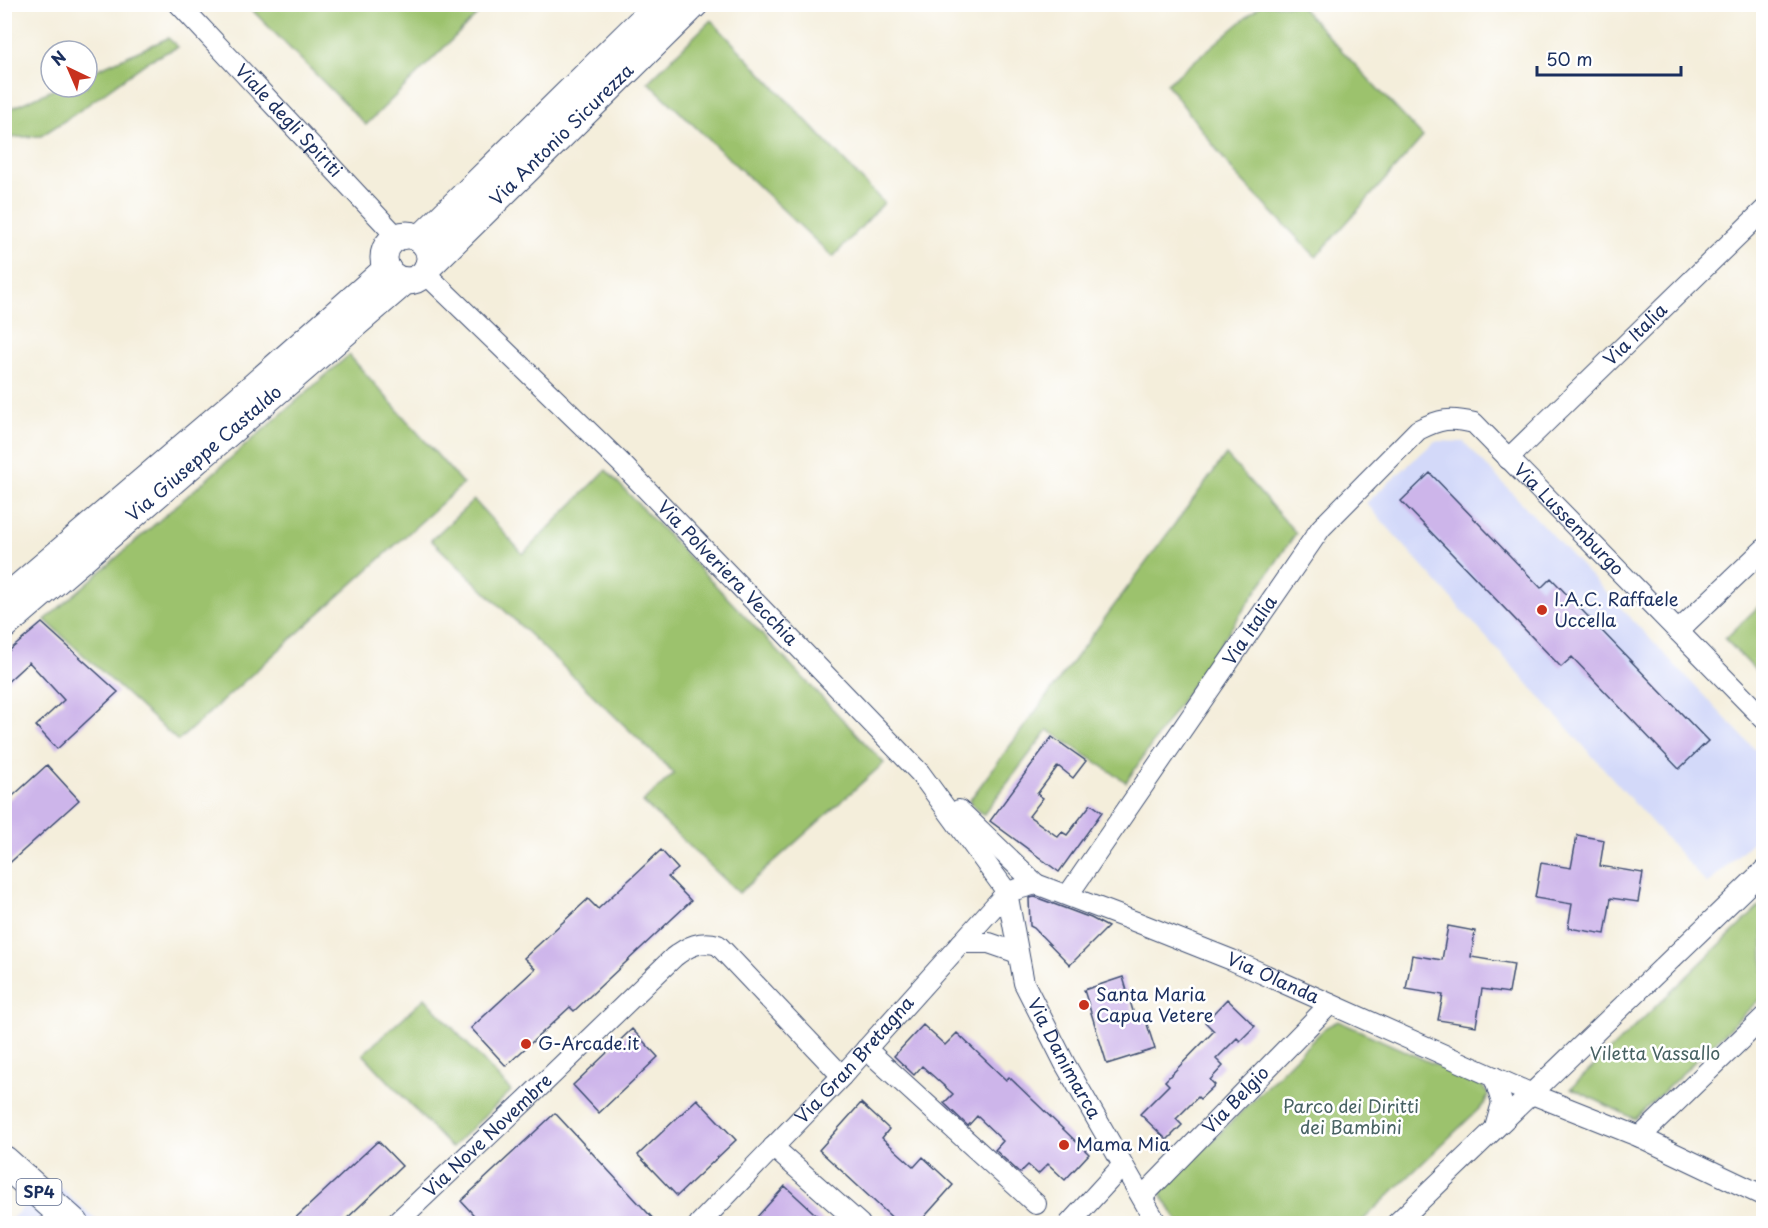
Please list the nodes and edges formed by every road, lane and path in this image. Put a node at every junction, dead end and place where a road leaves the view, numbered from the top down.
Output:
1 (179, 4) edge
2 (659, 4) edge
3 (695, 4) edge
4 (1764, 210) edge
5 (409, 238) junction
6 (411, 273) junction
7 (1474, 423) joint
8 (1508, 459) junction
9 (1764, 549) edge
10 (4, 600) edge
11 (4, 626) edge
12 (1678, 631) junction
13 (1764, 719) edge
14 (920, 773) junction
15 (1764, 870) edge
16 (1036, 885) junction
17 (1007, 892) junction
18 (1068, 896) junction
19 (961, 943) junction
20 (1018, 952) junction
21 (1330, 1004) junction
22 (1764, 1017) edge
23 (866, 1049) junction
24 (842, 1076) junction
25 (1494, 1077) junction
26 (1532, 1094) junction
27 (1495, 1128) junction
28 (1640, 1137) junction
29 (773, 1147) junction
30 (4, 1161) edge
31 (1123, 1165) junction
32 (1764, 1196) edge
33 (1142, 1197) junction
34 (1036, 1203) dead end
35 (58, 1218) edge
36 (395, 1224) edge
37 (699, 1224) edge
38 (860, 1224) edge
39 (1069, 1224) edge
40 (1157, 1224) edge
41 (1396, 1224) edge

1 - 5 street, Viale degli Spiriti
2 - 5 street, Via Antonio Sicurezza
3 - 6 street, Via Antonio Sicurezza
4 - 8 street, Via Italia
5 - 6 street
5 - 6 street, Via Antonio Sicurezza
6 - 10 street, Via Giuseppe Castaldo
6 - 11 street, Via Giuseppe Castaldo
6 - 14 street, Via Polveriera Vecchia
7 - 8 street, Via Lussemburgo
7 - 18 street, Via Italia
8 - 12 street, Via Lussemburgo
9 - 12 street
12 - 13 street, Via Lussemburgo
14 - 16 street
14 - 17 street, Via Polveriera Vecchia
15 - 26 street
16 - 17 street
16 - 18 street, Via Olanda
17 - 19 street, Via Gran Bretagna
17 - 20 street, Via Danimarca
18 - 21 street, Via Olanda
19 - 20 street
19 - 23 street, Via Gran Bretagna
20 - 31 street, Via Danimarca
21 - 25 street, Via Olanda
21 - 33 street, Via Belgio
22 - 28 street
23 - 24 street, Via Gran Bretagna
23 - 34 street
24 - 29 street, Via Gran Bretagna
24 - 36 street, Via Nove Novembre
25 - 26 street, Via Olanda
25 - 27 street
26 - 27 street
26 - 28 street, Via Olanda
27 - 41 street
28 - 32 street, Via Olanda
29 - 37 street, Via Gran Bretagna
29 - 38 street
30 - 35 main road, SP4
31 - 33 street, Via Danimarca
31 - 39 street
33 - 40 street, Via Danimarca

